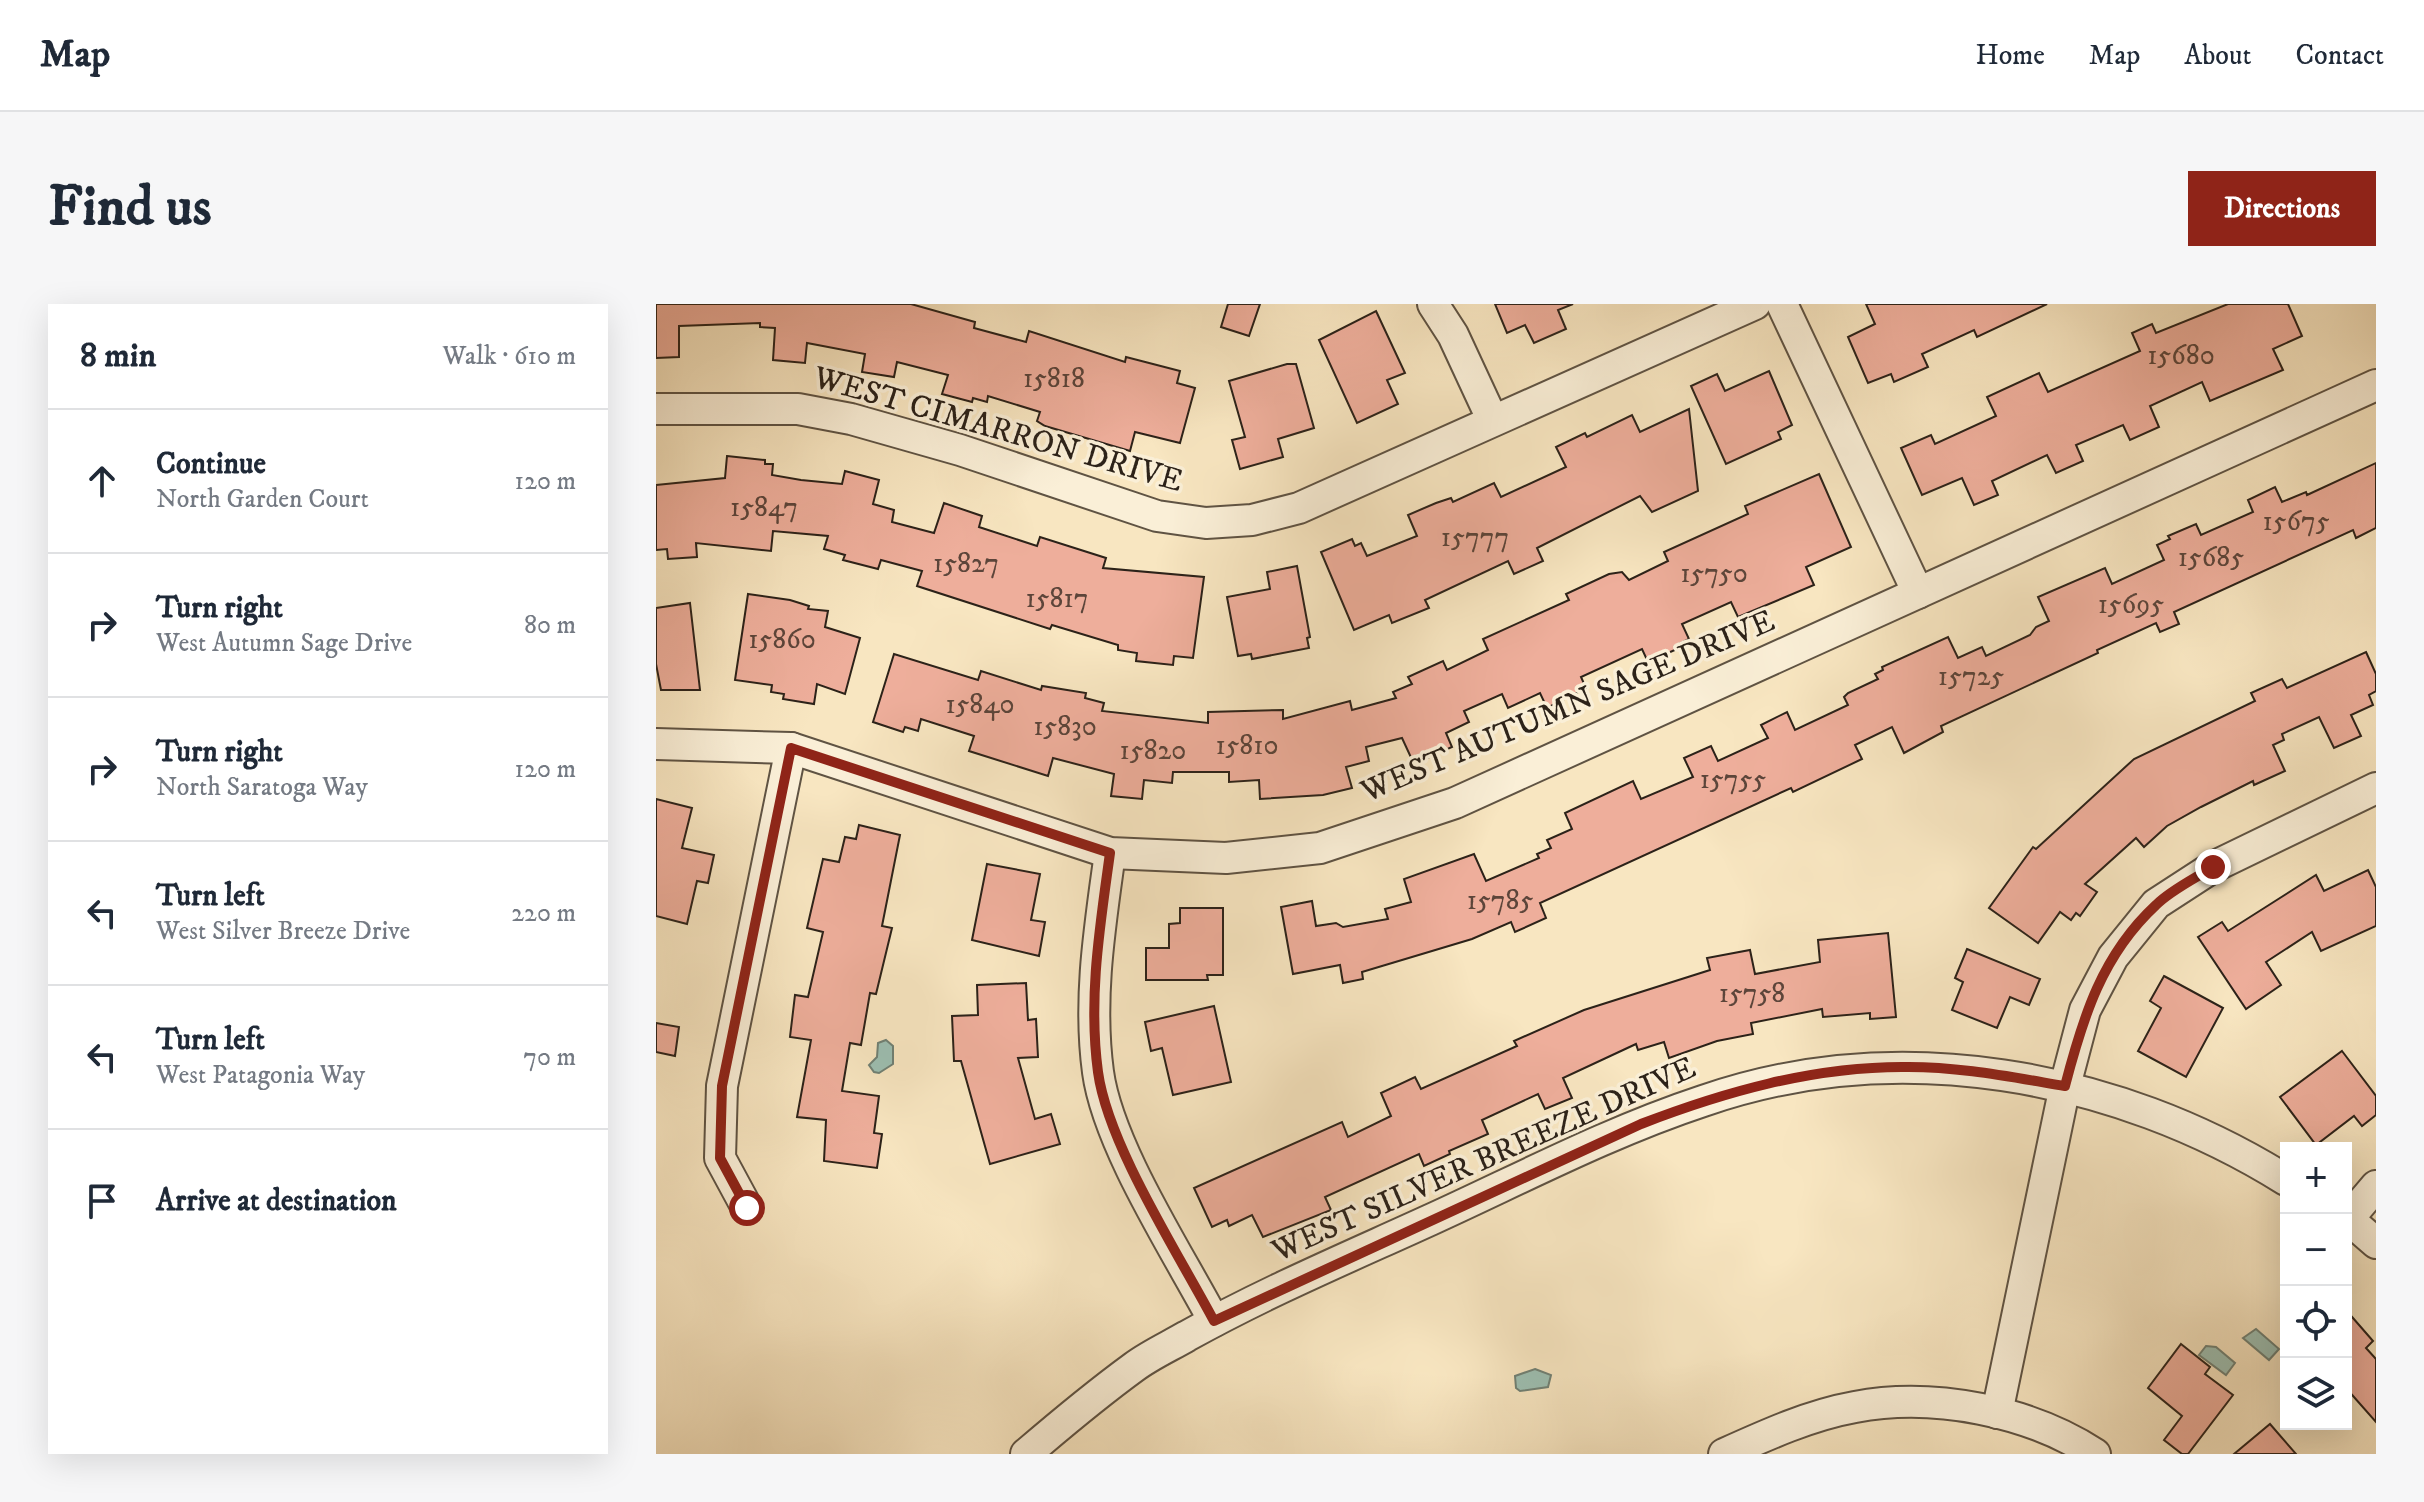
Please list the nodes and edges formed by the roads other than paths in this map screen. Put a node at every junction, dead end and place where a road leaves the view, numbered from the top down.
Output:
1 (1433, 304) edge
2 (1755, 304) edge
3 (1782, 304) edge
4 (2376, 385) edge
5 (656, 409) edge
6 (1492, 419) junction
7 (1918, 593) junction
8 (656, 744) edge
9 (791, 748) junction
10 (2376, 788) edge
11 (1110, 853) junction
12 (2065, 1086) junction
13 (2280, 1177) edge
14 (2376, 1186) edge
15 (747, 1208) dead end
16 (2351, 1214) edge
17 (2352, 1222) edge
18 (2376, 1243) edge
19 (1214, 1321) junction
20 (1997, 1413) junction
21 (1026, 1454) edge
22 (1724, 1454) edge
23 (2095, 1454) edge

1 - 6 street
2 - 6 street, WEST CIMARRON DRIVE
3 - 7 street
4 - 7 street, WEST AUTUMN SAGE DRIVE
5 - 6 street, WEST CIMARRON DRIVE
7 - 11 street, WEST AUTUMN SAGE DRIVE
8 - 9 street, WEST AUTUMN SAGE DRIVE
9 - 11 street, WEST AUTUMN SAGE DRIVE
9 - 15 street
10 - 12 street
11 - 19 street
12 - 13 street, WEST SILVER BREEZE DRIVE
12 - 19 street, WEST SILVER BREEZE DRIVE
12 - 20 street
14 - 16 street
17 - 18 street
19 - 21 street, WEST SILVER BREEZE DRIVE
20 - 22 street
20 - 23 street

